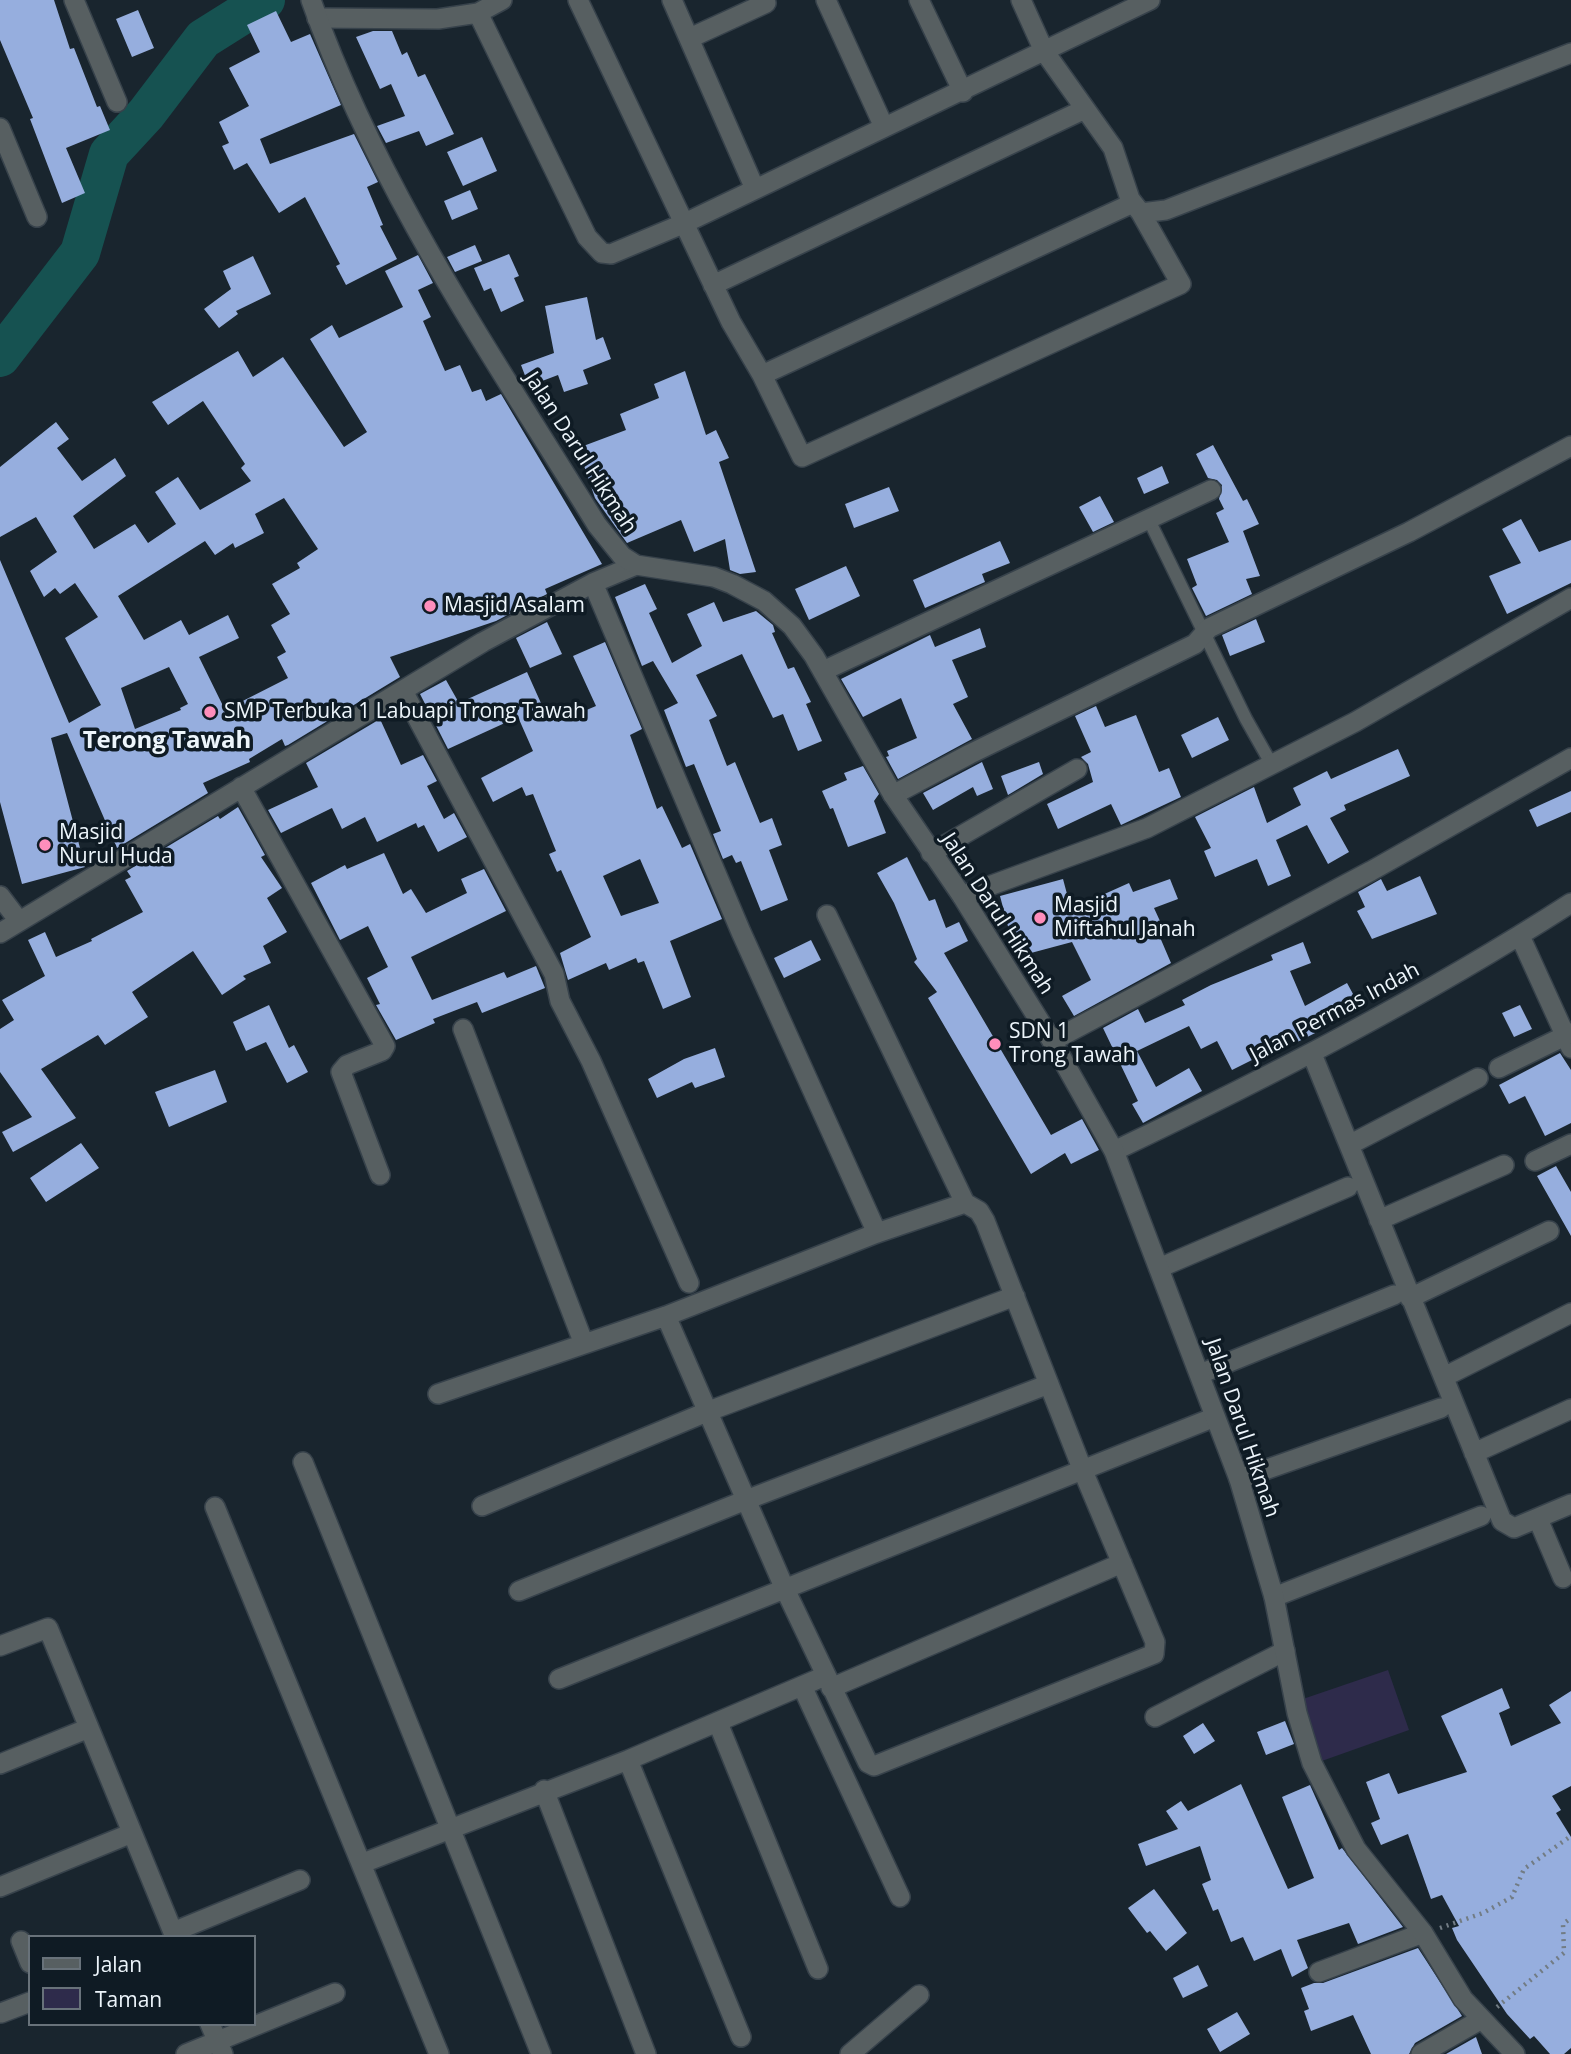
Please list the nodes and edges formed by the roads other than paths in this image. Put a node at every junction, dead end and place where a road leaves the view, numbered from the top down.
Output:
1 (74, 0) edge
2 (502, 0) edge
3 (578, 0) edge
4 (672, 0) edge
5 (826, 0) edge
6 (919, 0) edge
7 (1021, 0) edge
8 (1150, 0) edge
9 (766, 3) dead end
10 (313, 7) edge
11 (1116, 8) edge
12 (478, 13) junction
13 (690, 38) junction
14 (1044, 51) junction
15 (1571, 52) edge
16 (963, 92) junction
17 (117, 102) dead end
18 (1085, 109) junction
19 (884, 127) junction
20 (0, 128) edge
21 (755, 189) junction
22 (1137, 208) junction
23 (37, 217) dead end
24 (685, 223) junction
25 (713, 285) junction
26 (762, 375) junction
27 (1571, 446) edge
28 (1211, 490) dead end
29 (1148, 518) junction
30 (636, 565) junction
31 (593, 583) junction
32 (1571, 598) edge
33 (1203, 632) junction
34 (822, 671) junction
35 (403, 691) junction
36 (1571, 758) edge
37 (1272, 765) junction
38 (1077, 769) dead end
39 (241, 787) junction
40 (894, 795) junction
41 (931, 853) junction
42 (0, 896) edge
43 (962, 896) junction
44 (1571, 903) edge
45 (827, 915) dead end
46 (19, 921) junction
47 (0, 933) edge
48 (1520, 936) junction
49 (463, 1029) dead end
50 (1569, 1039) edge
51 (1052, 1041) junction
52 (1312, 1054) junction
53 (1499, 1068) dead end
54 (1478, 1078) dead end
55 (1571, 1144) edge
56 (1349, 1145) junction
57 (1114, 1151) junction
58 (1535, 1161) dead end
59 (1504, 1165) dead end
60 (380, 1175) dead end
61 (1348, 1187) dead end
62 (965, 1203) junction
63 (1379, 1220) junction
64 (1549, 1231) dead end
65 (877, 1233) junction
66 (1159, 1268) junction
67 (690, 1283) dead end
68 (1015, 1296) junction
69 (1402, 1296) junction
70 (1571, 1313) edge
71 (666, 1315) junction
72 (584, 1344) junction
73 (1200, 1374) junction
74 (1444, 1377) junction
75 (1049, 1384) junction
76 (438, 1394) dead end
77 (1441, 1408) dead end
78 (1571, 1409) edge
79 (709, 1411) junction
80 (1215, 1417) junction
81 (1474, 1453) junction
82 (303, 1462) dead end
83 (1083, 1471) junction
84 (1239, 1479) junction
85 (746, 1500) junction
86 (1571, 1504) edge
87 (482, 1506) dead end
88 (215, 1507) dead end
89 (1481, 1516) dead end
90 (1538, 1519) junction
91 (1122, 1563) junction
92 (1563, 1578) dead end
93 (784, 1587) junction
94 (519, 1591) dead end
95 (1275, 1597) junction
96 (0, 1646) edge
97 (1285, 1651) junction
98 (559, 1679) dead end
99 (828, 1682) junction
100 (802, 1686) junction
101 (1155, 1717) dead end
102 (718, 1723) junction
103 (89, 1728) junction
104 (628, 1760) junction
105 (0, 1764) edge
106 (544, 1790) junction
107 (451, 1826) junction
108 (132, 1833) junction
109 (363, 1863) junction
110 (300, 1880) dead end
111 (0, 1887) edge
112 (900, 1897) dead end
113 (1423, 1933) junction
114 (174, 1934) edge
115 (21, 1941) dead end
116 (28, 1958) edge
117 (818, 1969) dead end
118 (1319, 1972) dead end
119 (335, 1993) dead end
120 (919, 1995) dead end
121 (28, 2003) edge
122 (1, 2013) edge
123 (1480, 2020) junction
124 (256, 2024) edge
125 (252, 2026) edge
126 (741, 2037) dead end
127 (217, 2040) edge
128 (186, 2054) edge
129 (439, 2054) edge
130 (541, 2054) edge
131 (646, 2054) edge
132 (850, 2054) edge
133 (1420, 2054) edge
134 (1515, 2054) edge

1 - 17 street
2 - 12 street
3 - 24 street
4 - 13 street
5 - 19 street
6 - 16 street
7 - 14 street
8 - 11 street
9 - 13 street
10 - 12 street
10 - 30 street, Jalan Darul Hikmah
11 - 14 street
12 - 24 street
13 - 21 street
14 - 16 street
14 - 18 street
15 - 22 street
16 - 19 street
18 - 22 street
18 - 25 street
19 - 21 street
20 - 23 street
21 - 24 street
22 - 26 street
22 - 26 street
24 - 25 street
25 - 26 street
27 - 33 street
28 - 29 street
29 - 33 lane
29 - 34 street
30 - 31 street
30 - 34 street, Jalan Darul Hikmah
31 - 35 street
31 - 65 street
32 - 37 street
33 - 37 lane
33 - 40 street
34 - 40 street, Jalan Darul Hikmah
35 - 39 street
35 - 67 street
36 - 51 street
37 - 43 street
38 - 41 street
39 - 46 street
39 - 60 street
40 - 41 street, Jalan Darul Hikmah
41 - 43 street, Jalan Darul Hikmah
42 - 46 street
43 - 51 street, Jalan Darul Hikmah
44 - 48 street, Jalan Permas Indah
45 - 62 street
46 - 47 street
48 - 50 street
48 - 52 street, Jalan Permas Indah
49 - 72 street
50 - 53 street
51 - 57 street, Jalan Darul Hikmah
52 - 56 street
52 - 57 street, Jalan Permas Indah
54 - 56 street
55 - 58 street
56 - 63 street
57 - 66 street, Jalan Darul Hikmah
59 - 63 street
61 - 66 street
62 - 65 street
62 - 68 street
63 - 69 street
64 - 69 street
65 - 71 street
66 - 73 street, Jalan Darul Hikmah
68 - 75 street
68 - 79 street
69 - 73 street
69 - 74 street
70 - 74 street
71 - 72 street
71 - 79 street
72 - 76 street
73 - 80 street, Jalan Darul Hikmah
74 - 81 street
75 - 83 street
75 - 85 street
77 - 84 street
78 - 81 street
79 - 85 street
79 - 87 street
80 - 83 street
80 - 84 street, Jalan Darul Hikmah
81 - 90 street
82 - 107 street
83 - 91 street
83 - 93 street
84 - 95 street, Jalan Darul Hikmah
85 - 93 street
85 - 94 street
86 - 90 street
88 - 109 street
89 - 95 street
90 - 92 street
91 - 99 street
91 - 99 street
93 - 98 street
93 - 99 street
95 - 97 street, Jalan Darul Hikmah
96 - 103 street
97 - 101 street
97 - 113 street, Jalan Darul Hikmah
99 - 100 street
100 - 102 street
100 - 112 street
102 - 104 street
102 - 117 street
103 - 105 street
103 - 108 street
104 - 106 street
104 - 126 street
106 - 107 street
106 - 131 street
107 - 109 street
107 - 130 street
108 - 111 street
108 - 114 street
109 - 129 street
110 - 114 street
113 - 118 street
113 - 123 street, Jalan Darul Hikmah
115 - 116 street
119 - 124 street
120 - 132 street
121 - 122 street
123 - 133 street
123 - 134 street, Jalan Darul Hikmah
125 - 127 street
127 - 128 street

